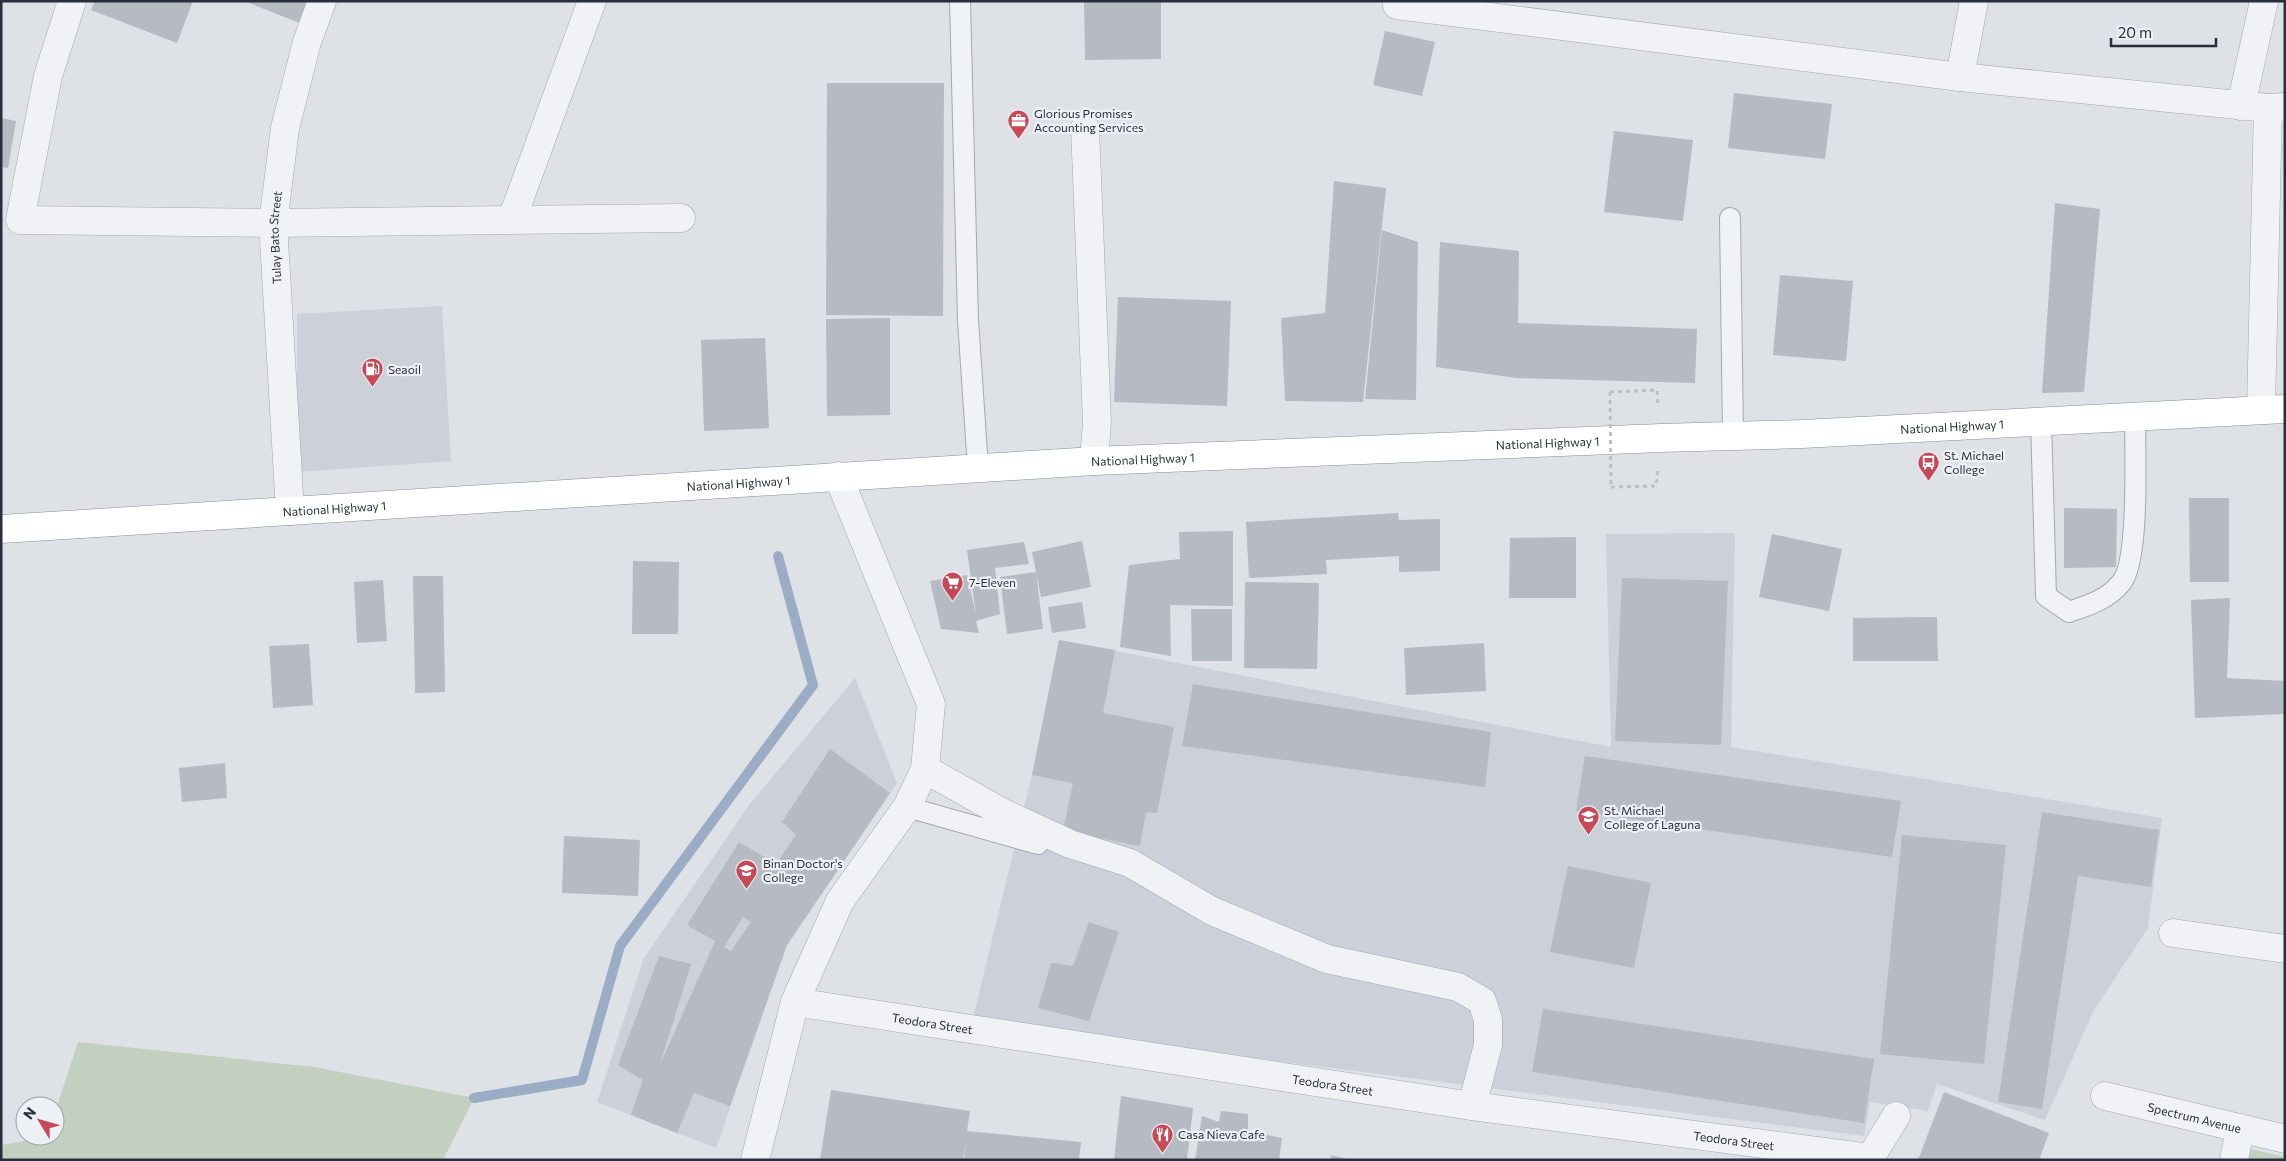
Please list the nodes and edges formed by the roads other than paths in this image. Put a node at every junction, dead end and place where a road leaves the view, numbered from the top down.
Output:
1 (72, 1) edge
2 (322, 1) edge
3 (592, 1) edge
4 (960, 1) edge
5 (1974, 1) edge
6 (2264, 1) edge
7 (1397, 5) dead end
8 (1960, 77) junction
9 (2241, 106) junction
10 (2277, 108) edge
11 (1085, 128) dead end
12 (681, 218) dead end
13 (1730, 218) dead end
14 (512, 219) junction
15 (273, 223) junction
16 (2273, 409) edge
17 (2135, 417) junction
18 (2042, 421) junction
19 (1732, 435) junction
20 (1094, 461) junction
21 (978, 468) junction
22 (838, 476) junction
23 (290, 511) junction
24 (1, 529) edge
25 (925, 769) junction
26 (907, 807) junction
27 (1038, 844) dead end
28 (2173, 933) dead end
29 (2285, 949) edge
30 (795, 1002) junction
31 (2105, 1096) dead end
32 (1472, 1106) junction
33 (1896, 1116) dead end
34 (2240, 1128) junction
35 (2285, 1139) edge
36 (1870, 1159) edge
37 (755, 1160) edge
38 (2234, 1160) edge

1 - 15 street
2 - 15 street, Tulay Bato Street
3 - 14 street
4 - 21 lane
5 - 8 street
6 - 9 street
7 - 8 street
8 - 9 street
9 - 10 street
10 - 16 street
11 - 20 street
12 - 14 street
13 - 19 lane
14 - 15 street
15 - 23 street, Tulay Bato Street
16 - 17 highway, National Highway 1
17 - 18 highway, National Highway 1
17 - 18 lane
18 - 19 highway, National Highway 1
19 - 20 highway, National Highway 1
20 - 21 highway, National Highway 1
21 - 22 highway, National Highway 1
22 - 23 highway, National Highway 1
22 - 25 street
23 - 24 highway, National Highway 1
25 - 26 street
25 - 32 street
26 - 27 lane
26 - 30 street
28 - 29 street
30 - 32 street, Teodora Street
30 - 37 street
31 - 34 street, Spectrum Avenue
32 - 36 street, Teodora Street
33 - 36 street
34 - 35 street, Spectrum Avenue
34 - 38 street

